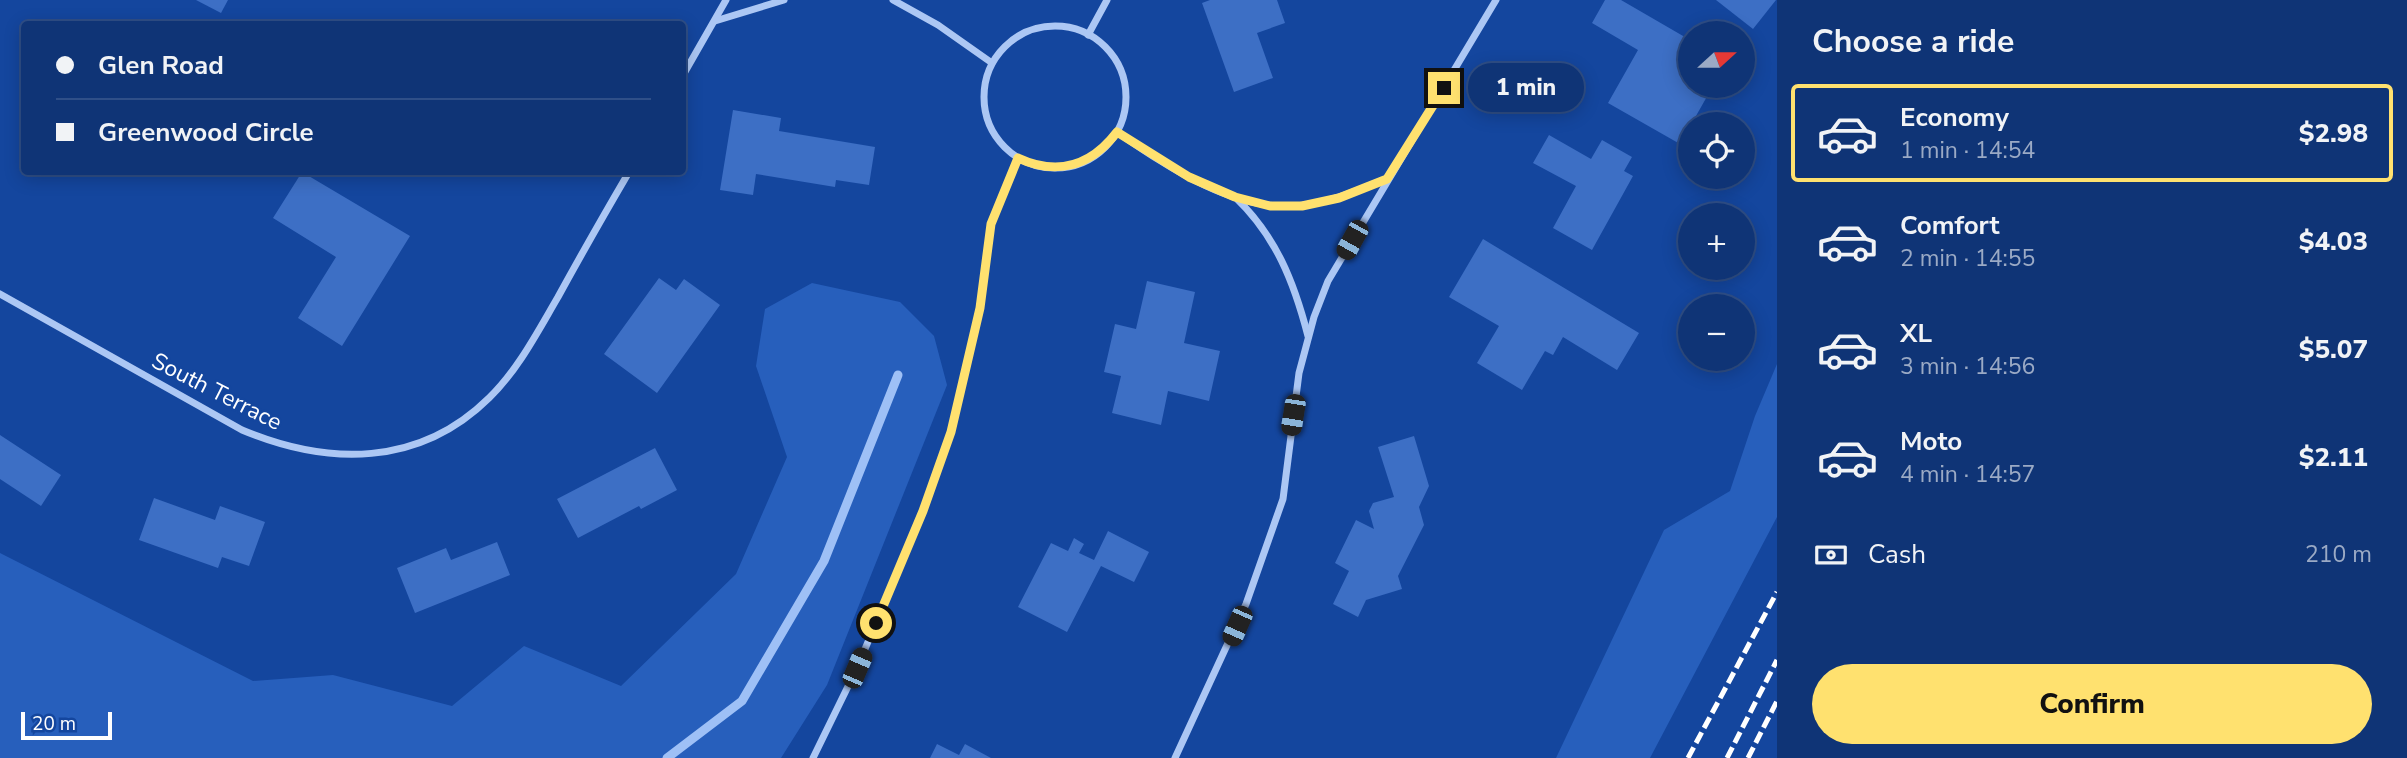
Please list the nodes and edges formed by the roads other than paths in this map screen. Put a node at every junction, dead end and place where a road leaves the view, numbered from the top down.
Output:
1 (726, 0) edge
2 (784, 0) edge
3 (892, 0) edge
4 (1107, 0) edge
5 (1496, 0) edge
6 (714, 21) junction
7 (1088, 35) junction
8 (992, 64) junction
9 (686, 70) edge
10 (1117, 132) junction
11 (1018, 158) junction
12 (627, 175) edge
13 (1387, 179) junction
14 (1235, 197) junction
15 (0, 294) edge
16 (1308, 337) junction
17 (813, 758) edge
18 (1175, 758) edge

1 - 6 street
2 - 6 street
3 - 8 street
4 - 7 street
5 - 13 street
6 - 9 street
7 - 8 street
7 - 10 street
8 - 11 street
10 - 11 street
10 - 14 street
11 - 17 street
12 - 15 street, South Terrace
13 - 14 street
13 - 16 street
14 - 16 street
16 - 18 street

